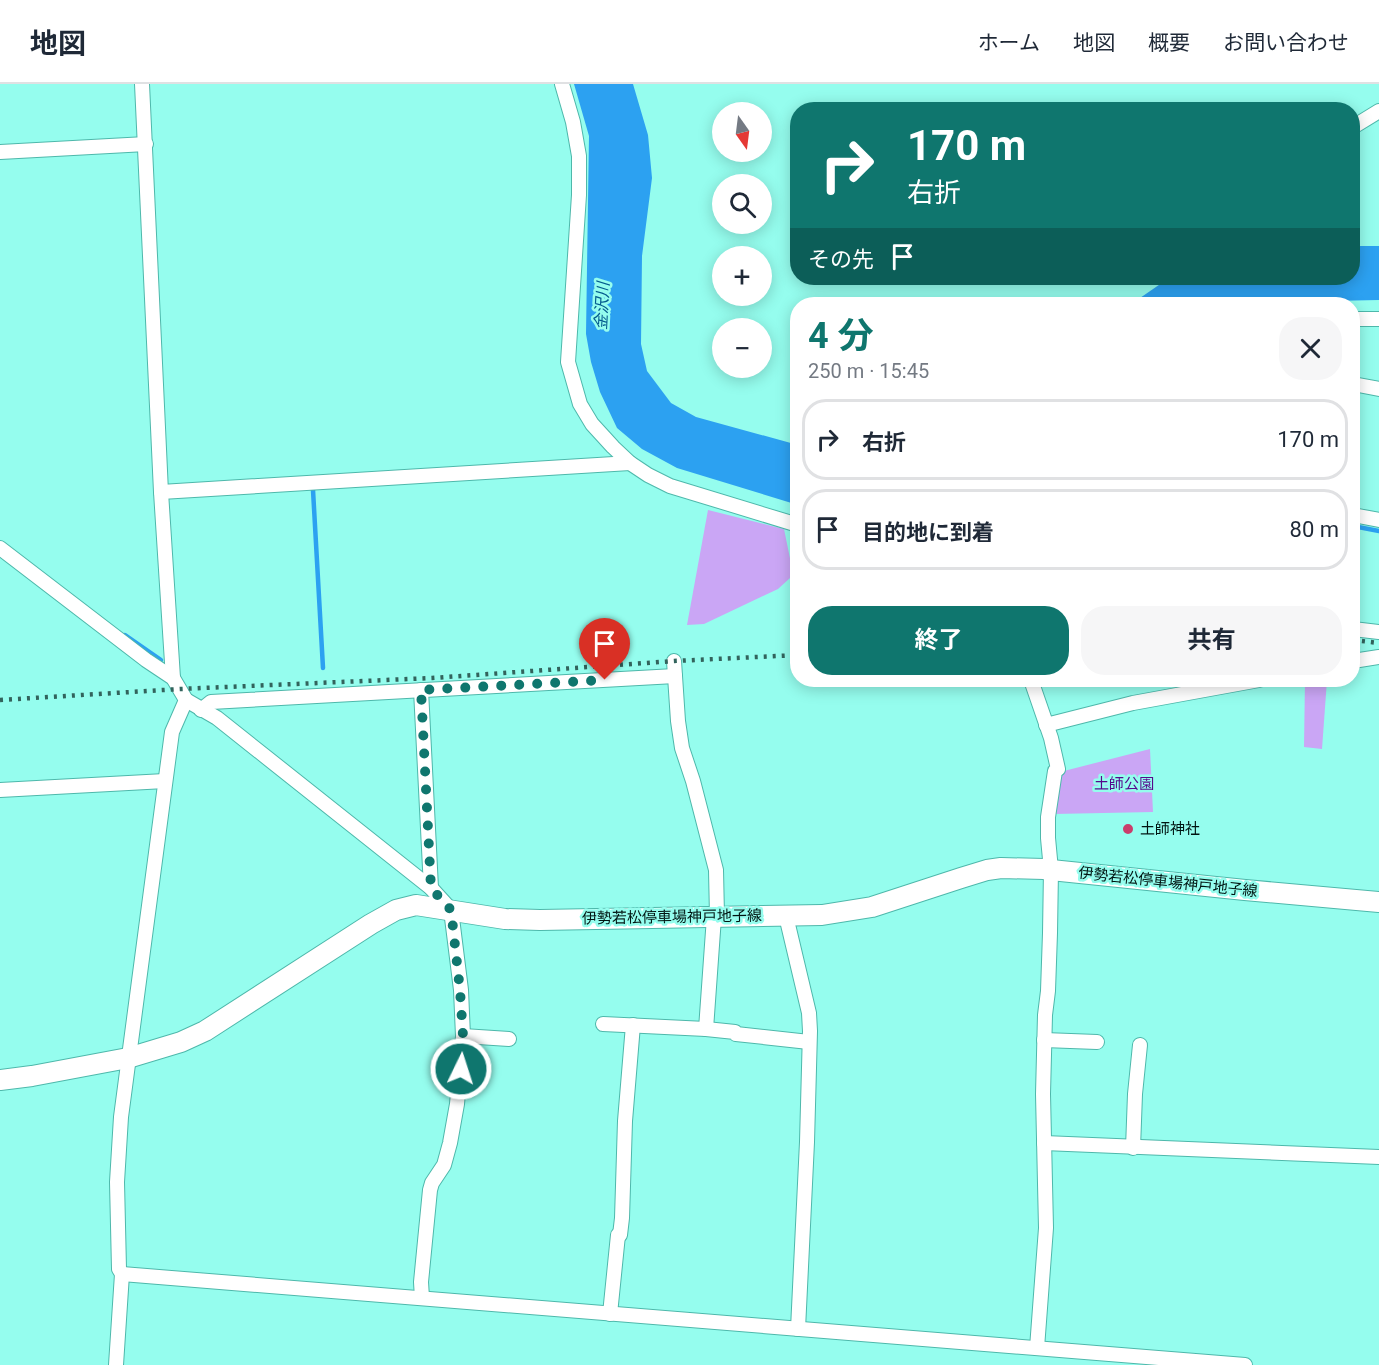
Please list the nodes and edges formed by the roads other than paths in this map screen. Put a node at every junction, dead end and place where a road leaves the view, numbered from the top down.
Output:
1 (142, 84) edge
2 (562, 84) edge
3 (1379, 111) edge
4 (1360, 123) edge
5 (146, 144) junction
6 (0, 152) edge
7 (1360, 319) edge
8 (1379, 319) edge
9 (1360, 385) edge
10 (1379, 389) edge
11 (630, 463) junction
12 (162, 492) junction
13 (1360, 516) edge
14 (1379, 520) edge
15 (790, 523) edge
16 (0, 548) edge
17 (1360, 630) edge
18 (1379, 632) edge
19 (1379, 657) edge
20 (1360, 660) edge
21 (674, 661) dead end
22 (675, 676) junction
23 (173, 678) junction
24 (1033, 687) edge
25 (1221, 687) edge
26 (421, 690) junction
27 (186, 700) junction
28 (201, 710) junction
29 (1046, 725) junction
30 (165, 781) junction
31 (0, 790) edge
32 (1051, 870) junction
33 (431, 888) junction
34 (1379, 902) edge
35 (451, 910) junction
36 (786, 916) junction
37 (715, 917) junction
38 (603, 1024) dead end
39 (633, 1025) junction
40 (706, 1029) junction
41 (463, 1036) junction
42 (509, 1039) dead end
43 (1044, 1041) junction
44 (1096, 1041) dead end
45 (809, 1042) junction
46 (1140, 1045) dead end
47 (128, 1058) junction
48 (0, 1080) edge
49 (1044, 1143) junction
50 (1133, 1148) junction
51 (1379, 1157) edge
52 (122, 1275) junction
53 (422, 1298) junction
54 (610, 1314) junction
55 (798, 1329) junction
56 (1037, 1348) junction
57 (116, 1365) edge
58 (1245, 1365) edge

1 - 5 street
2 - 11 street
3 - 4 street
5 - 6 street
5 - 12 street
7 - 8 street
9 - 10 street
11 - 12 street
11 - 15 street
12 - 23 street
13 - 14 street
16 - 23 street
17 - 18 street
19 - 20 street
21 - 22 street
22 - 26 street
22 - 37 street
23 - 27 street
24 - 29 street
25 - 29 street
26 - 28 street
26 - 33 street
27 - 28 street
27 - 30 street
28 - 33 street
29 - 32 street
30 - 31 street
30 - 47 street
32 - 34 main road, 伊勢若松停車場神戸地子線
32 - 36 main road, 伊勢若松停車場神戸地子線
32 - 43 street
33 - 35 street
35 - 37 main road, 伊勢若松停車場神戸地子線
35 - 41 street
35 - 47 main road, 伊勢若松停車場神戸地子線
36 - 37 main road, 伊勢若松停車場神戸地子線
36 - 45 street
37 - 40 street
38 - 39 street
39 - 40 street
39 - 54 street
40 - 45 street
41 - 42 street
41 - 53 street
43 - 44 street
43 - 49 street
45 - 55 street
46 - 50 street
47 - 48 main road, 伊勢若松停車場神戸地子線
47 - 52 street
49 - 50 street
49 - 56 street
50 - 51 street
52 - 53 street
52 - 57 street
53 - 54 street
54 - 55 street
55 - 56 street
56 - 58 street

